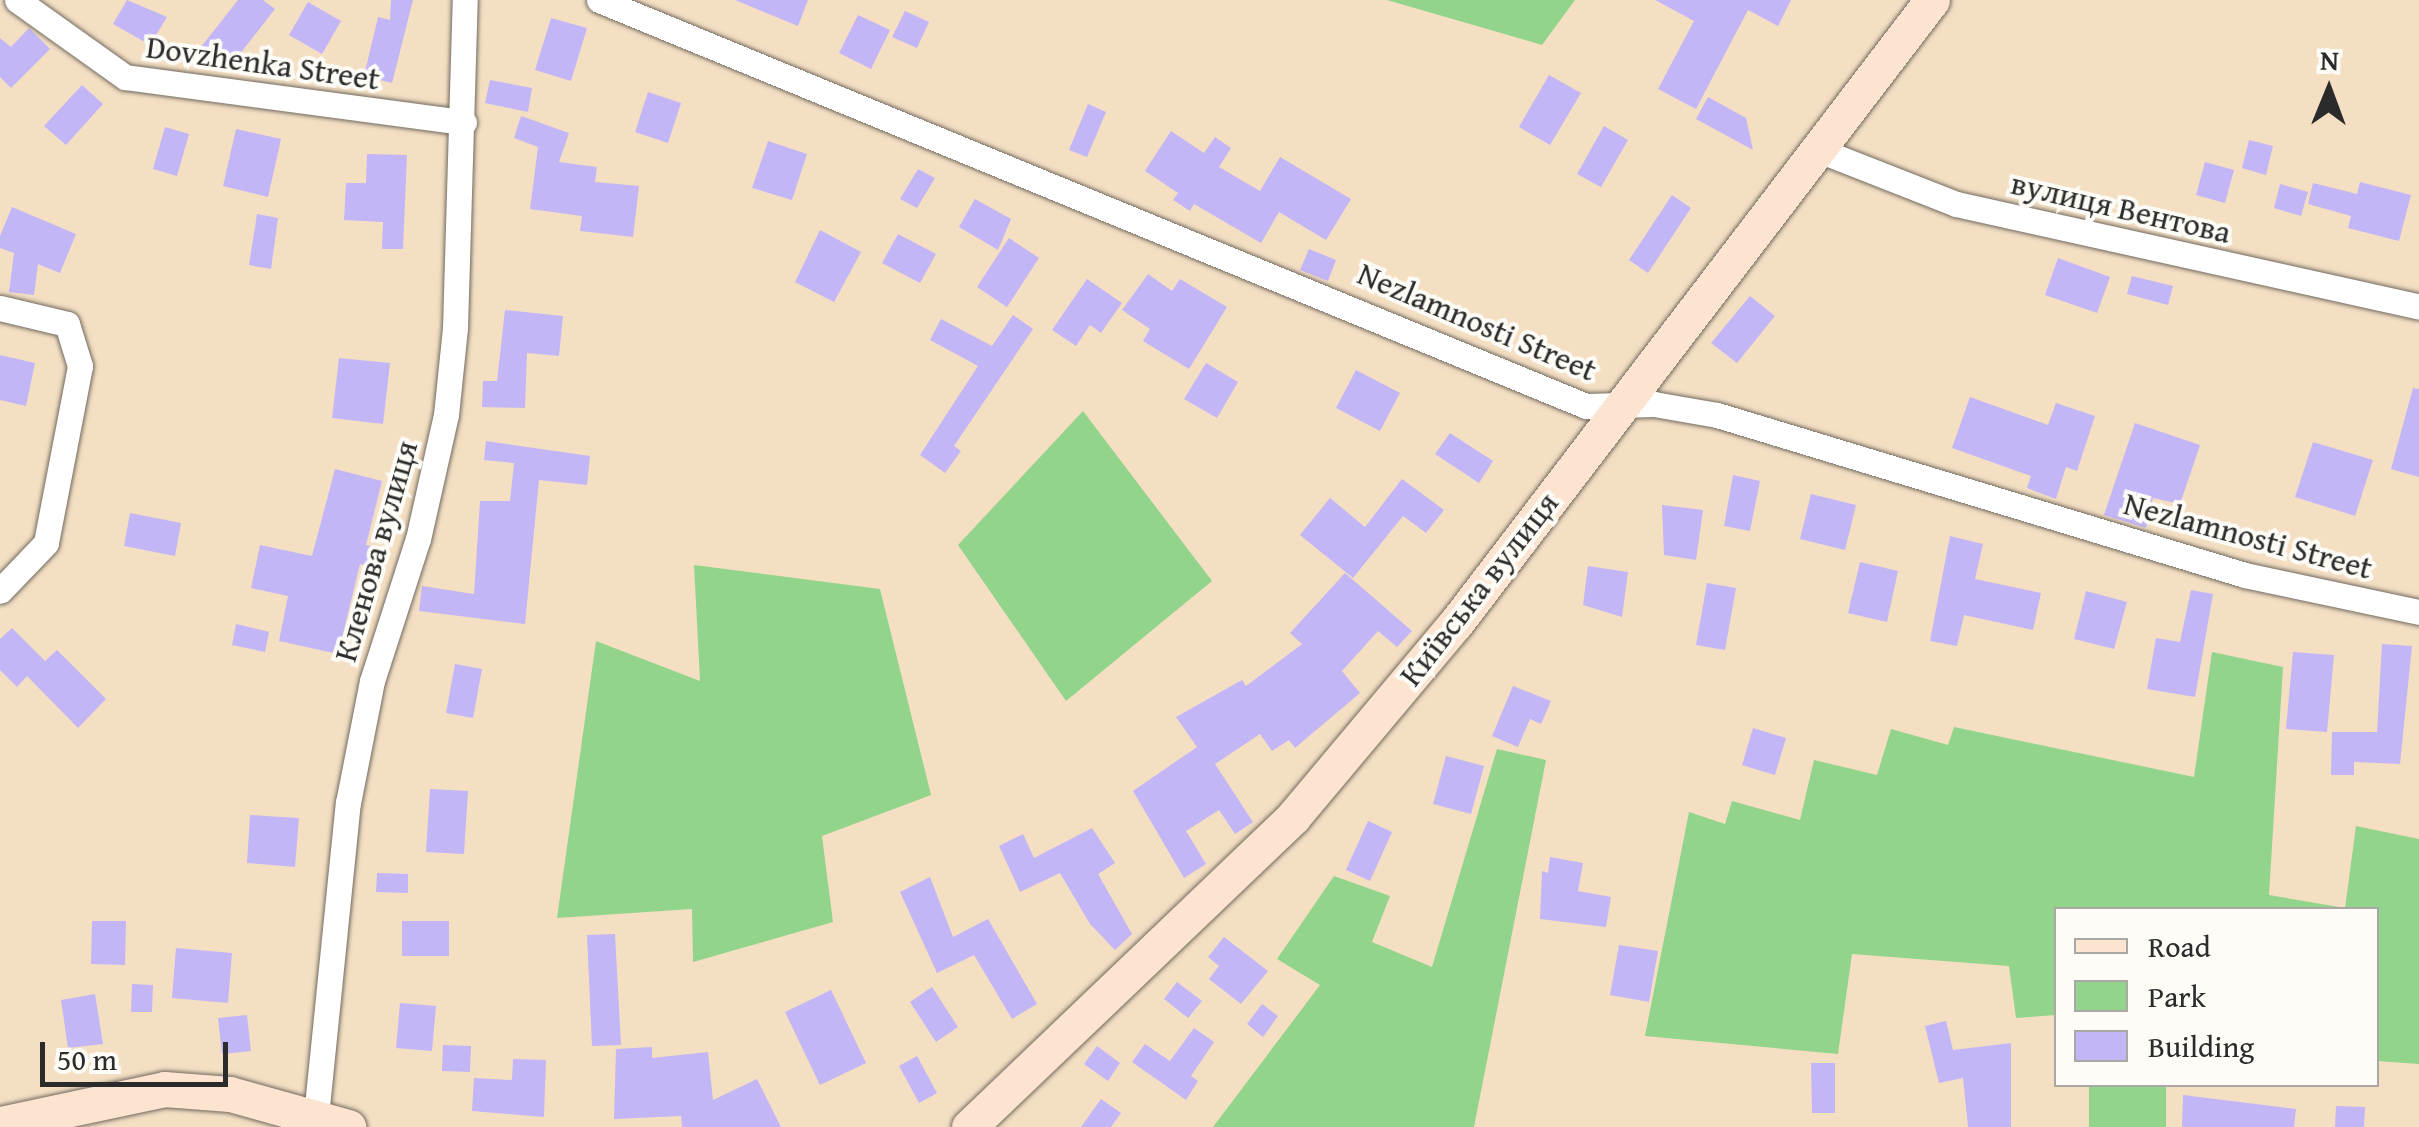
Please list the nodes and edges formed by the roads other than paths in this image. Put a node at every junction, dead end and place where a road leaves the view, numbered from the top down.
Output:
1 (17, 0) edge
2 (464, 0) edge
3 (598, 0) edge
4 (1932, 0) edge
5 (464, 122) junction
6 (1816, 149) junction
7 (2419, 307) edge
8 (0, 308) edge
9 (1618, 408) junction
10 (0, 591) edge
11 (2419, 612) edge
12 (332, 1122) edge
13 (0, 1124) edge
14 (968, 1127) edge

1 - 5 street, Dovzhenka Street
2 - 5 street, Кленова вулиця
3 - 9 street, Nezlamnosti Street
4 - 6 main road, Київська вулиця
5 - 12 street, Кленова вулиця
6 - 7 street, вулиця Вентова
6 - 9 main road, Київська вулиця
8 - 10 street
9 - 11 street, Nezlamnosti Street
9 - 14 main road, Київська вулиця
12 - 13 main road

